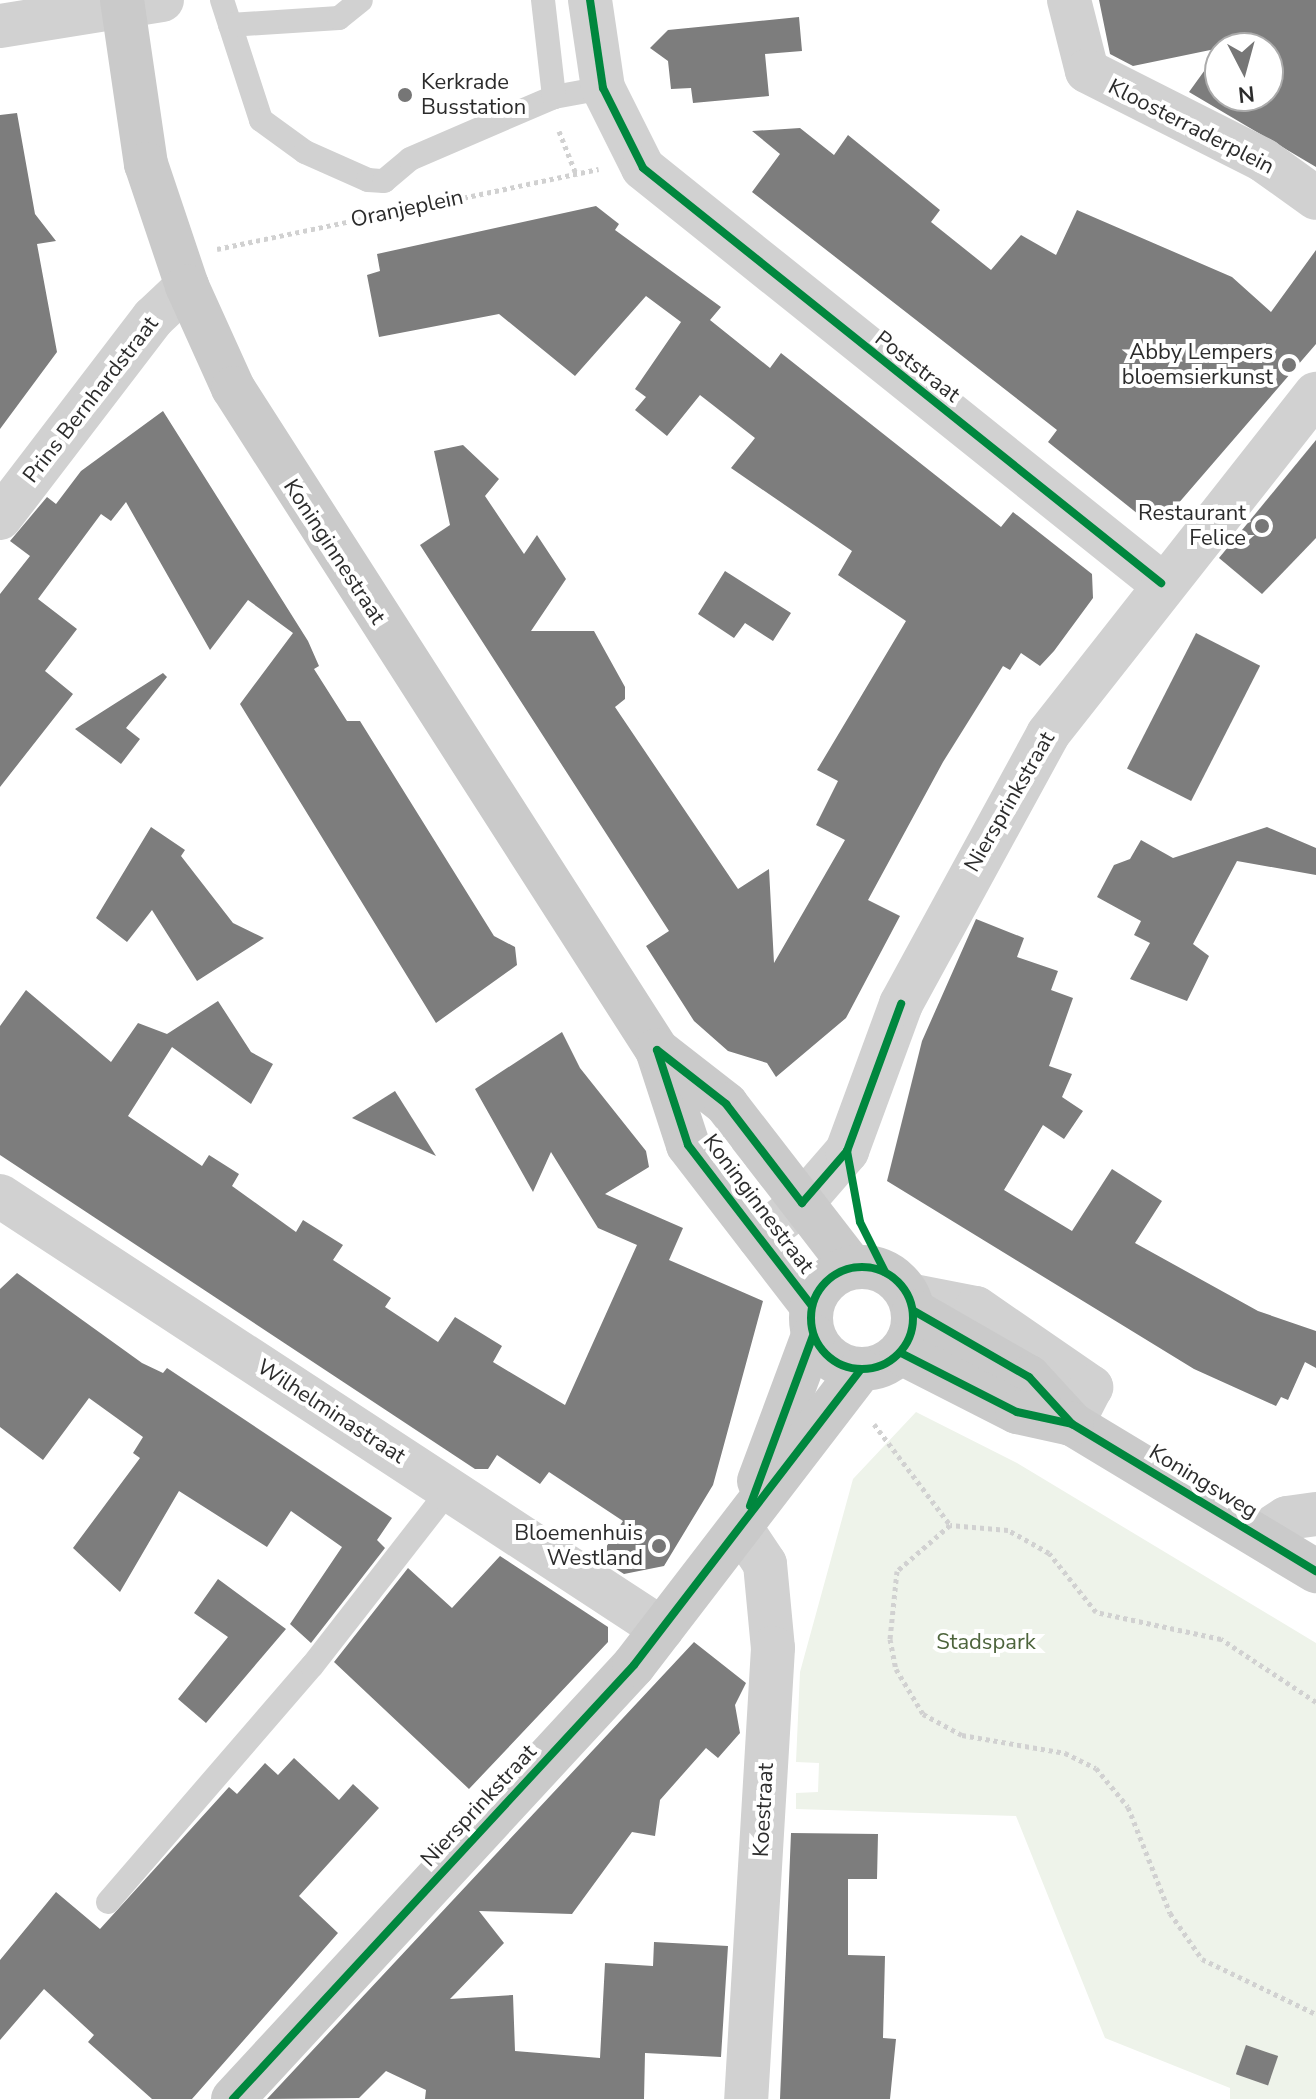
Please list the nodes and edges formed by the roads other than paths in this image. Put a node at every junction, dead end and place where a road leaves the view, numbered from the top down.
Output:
1 (222, 0) edge
2 (361, 0) edge
3 (543, 0) edge
4 (590, 0) edge
5 (1069, 0) edge
6 (135, 2) edge
7 (230, 25) junction
8 (0, 26) edge
9 (603, 88) junction
10 (554, 97) junction
11 (1316, 198) edge
12 (182, 272) junction
13 (1316, 394) edge
14 (0, 518) edge
15 (1161, 583) junction
16 (657, 1050) junction
17 (1, 1200) edge
18 (802, 1203) junction
19 (759, 1237) junction
20 (852, 1267) junction
21 (911, 1303) junction
22 (812, 1321) junction
23 (901, 1353) junction
24 (860, 1370) junction
25 (1072, 1424) junction
26 (449, 1490) junction
27 (1316, 1514) edge
28 (741, 1528) junction
29 (1259, 1536) junction
30 (1316, 1571) edge
31 (662, 1629) junction
32 (108, 1902) dead end
33 (233, 2099) edge
34 (746, 2099) edge

1 - 7 lane, Oranjeplein
2 - 7 lane
3 - 10 lane
4 - 9 street, Poststraat
5 - 11 street, Kloosterraderplein
6 - 8 street
6 - 12 main road, Koninginnestraat
7 - 10 lane, Oranjeplein
9 - 10 lane, Oranjeplein
9 - 15 street, Poststraat
12 - 14 street, Prins Bernhardstraat
12 - 16 main road, Koninginnestraat
13 - 15 street, Niersprinkstraat
15 - 18 street, Niersprinkstraat
16 - 18 main road, Koninginnestraat
16 - 19 main road, Koninginnestraat
17 - 26 street, Wilhelminastraat
18 - 19 street, Niersprinkstraat
18 - 20 main road, Koninginnestraat
19 - 22 main road, Koninginnestraat
20 - 21 main road
20 - 22 main road
21 - 23 main road
21 - 25 main road, Koningsweg
22 - 24 main road
22 - 28 main road, Niersprinkstraat
23 - 24 main road
23 - 25 main road, Koningsweg
24 - 28 main road, Niersprinkstraat
25 - 29 main road, Koningsweg
26 - 31 street, Wilhelminastraat
26 - 32 lane
27 - 29 street, Koningsweg
28 - 31 main road, Niersprinkstraat
28 - 34 street, Koestraat
29 - 30 main road, Koningsweg
31 - 33 main road, Niersprinkstraat

